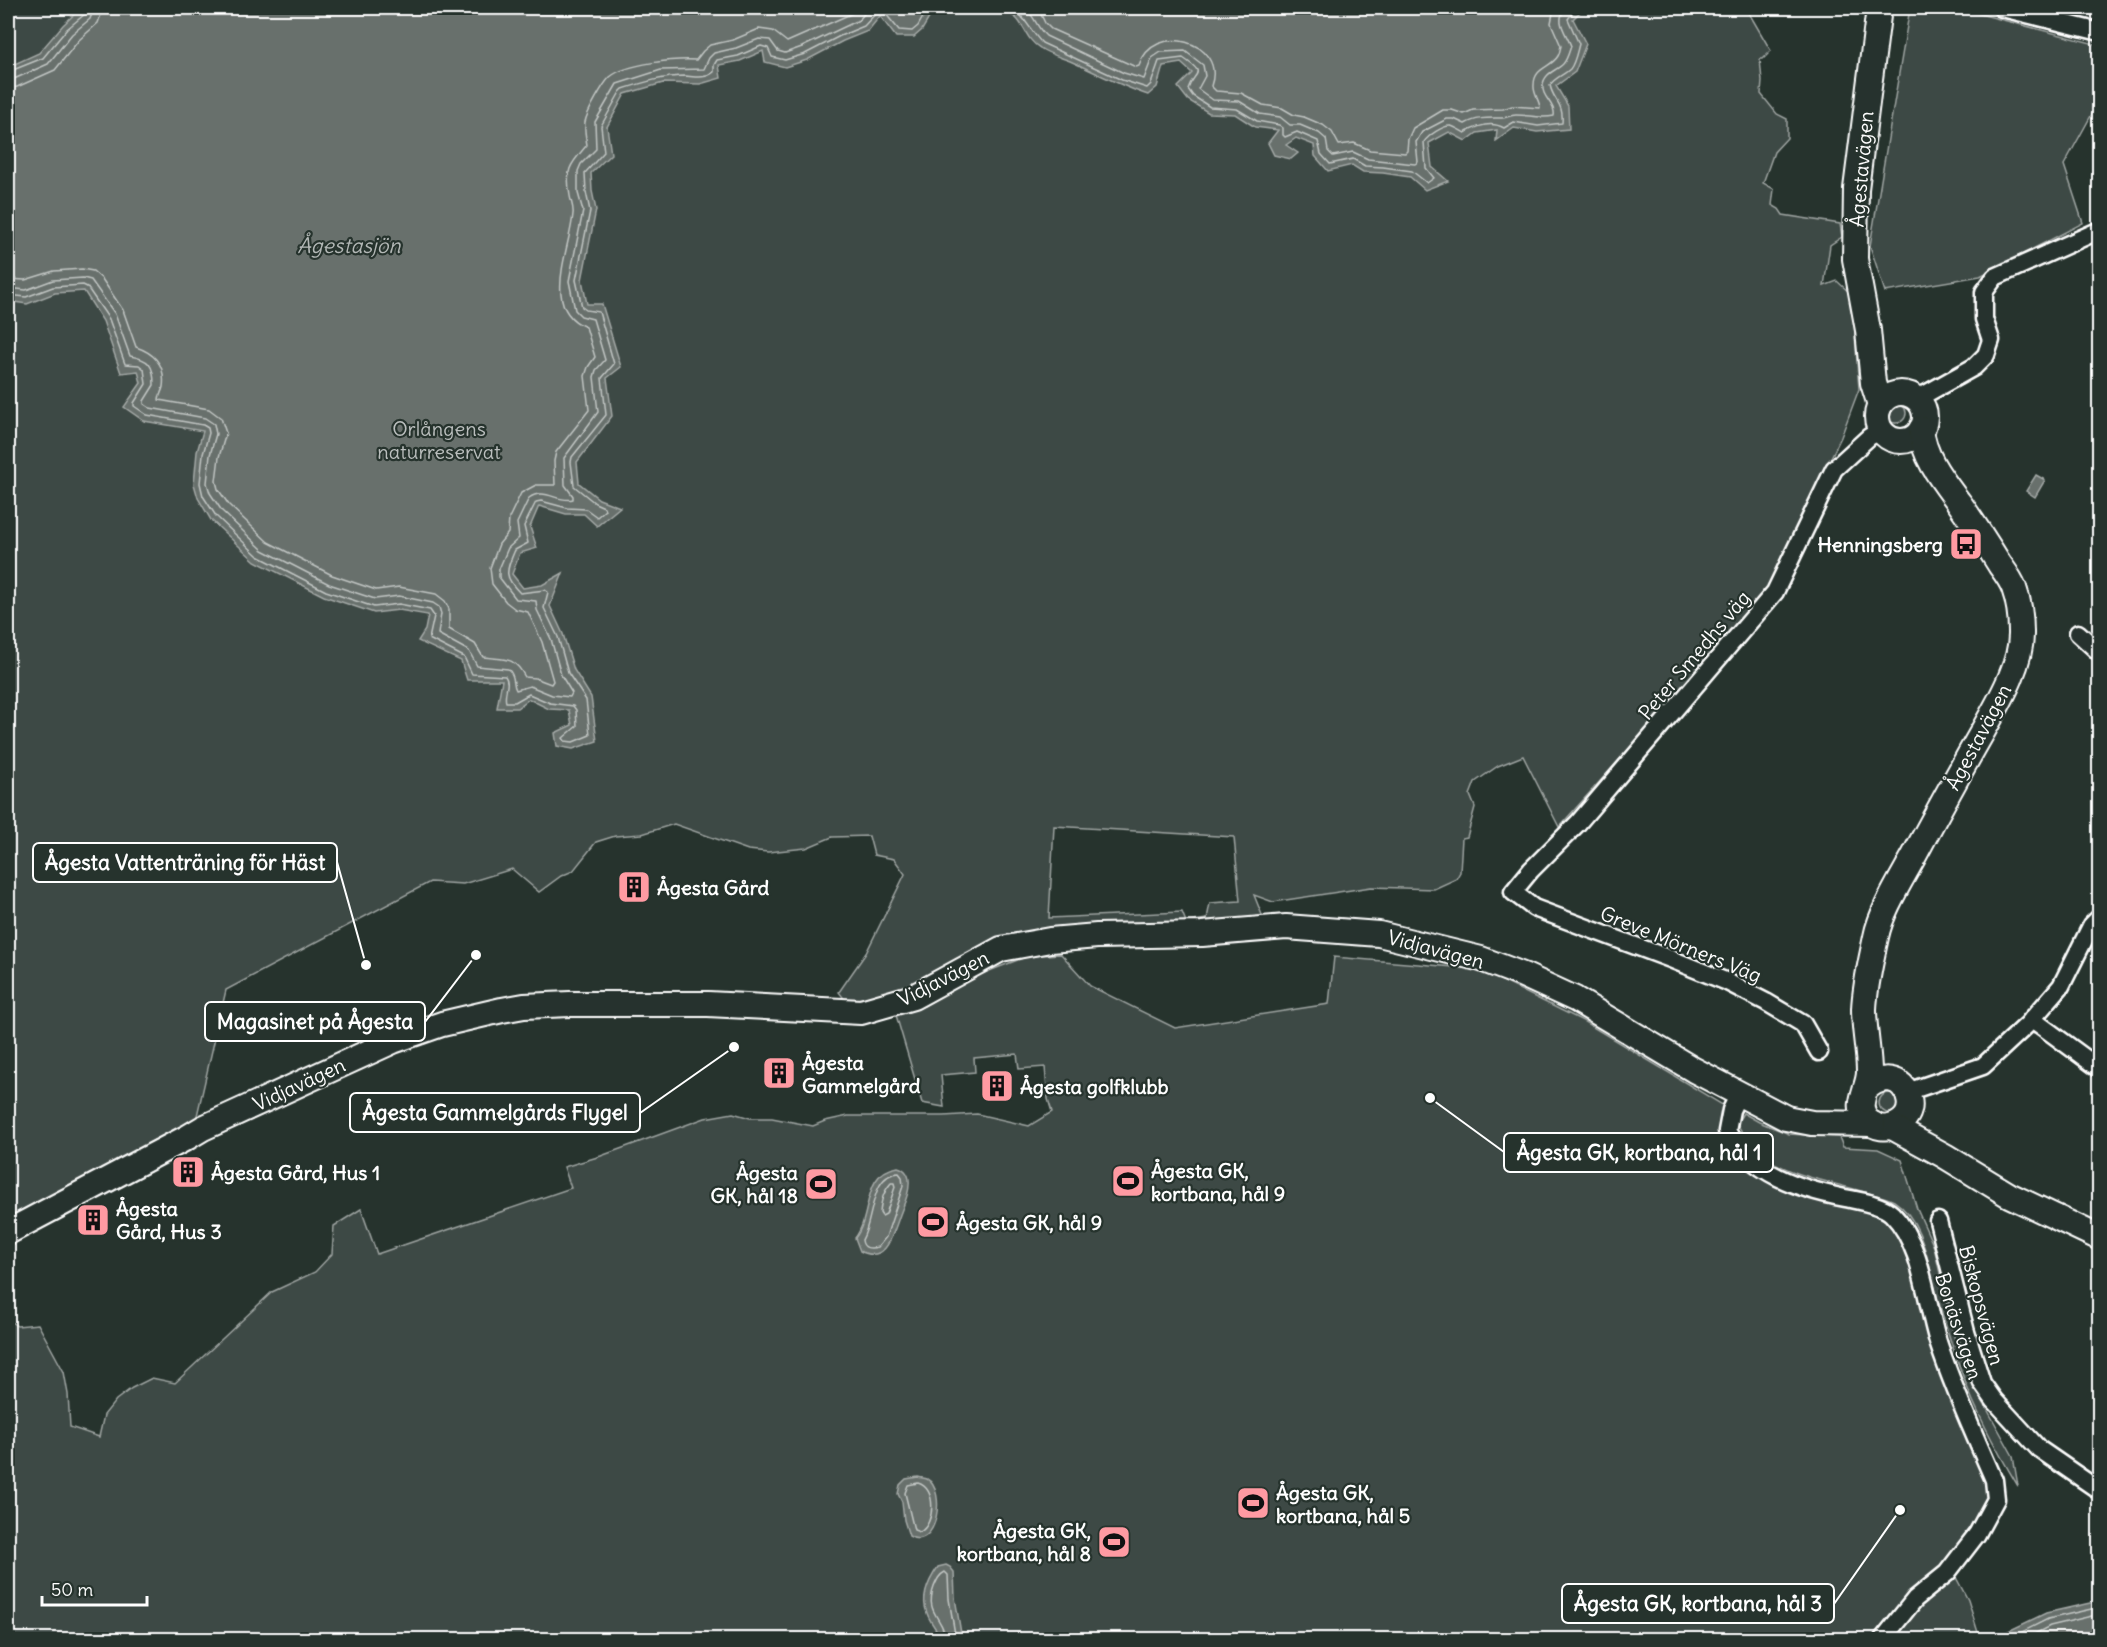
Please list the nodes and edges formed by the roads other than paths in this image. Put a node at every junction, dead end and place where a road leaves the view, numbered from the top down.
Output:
1 (1879, 8) edge
2 (2002, 8) edge
3 (2100, 33) edge
4 (2100, 230) edge
5 (1868, 330) junction
6 (1915, 399) junction
7 (1880, 405) junction
8 (1881, 430) junction
9 (1912, 435) junction
10 (2078, 633) dead end
11 (2100, 653) edge
12 (1513, 892) joint
13 (2100, 917) edge
14 (1864, 1007) junction
15 (2032, 1019) junction
16 (1819, 1052) dead end
17 (2100, 1069) edge
18 (1905, 1092) junction
19 (1739, 1094) junction
20 (1863, 1096) junction
21 (1812, 1123) junction
22 (1882, 1126) junction
23 (1945, 1156) junction
24 (1938, 1221) dead end
25 (8, 1232) edge
26 (2100, 1238) edge
27 (2100, 1491) edge
28 (1882, 1640) edge

1 - 5 street, Ågestavägen
2 - 3 street
4 - 6 street
5 - 6 street, Ågestavägen
5 - 7 street, Ågestavägen
6 - 7 street
6 - 9 street
7 - 8 street
8 - 9 street
8 - 12 street, Peter Smedhs väg
9 - 14 street, Ågestavägen
10 - 11 street
12 - 16 street, Greve Mörners Väg
13 - 15 street
14 - 18 street, Ågestavägen
14 - 20 street, Ågestavägen
15 - 17 street
15 - 18 street
18 - 20 street
18 - 22 street
18 - 23 street, Ågestavägen
19 - 21 street, Vidjavägen
19 - 25 street, Vidjavägen
19 - 28 street, Bonäsvägen
20 - 21 street
20 - 22 street
21 - 22 street, Vidjavägen
22 - 23 street
23 - 26 street
24 - 27 street, Biskopsvägen

